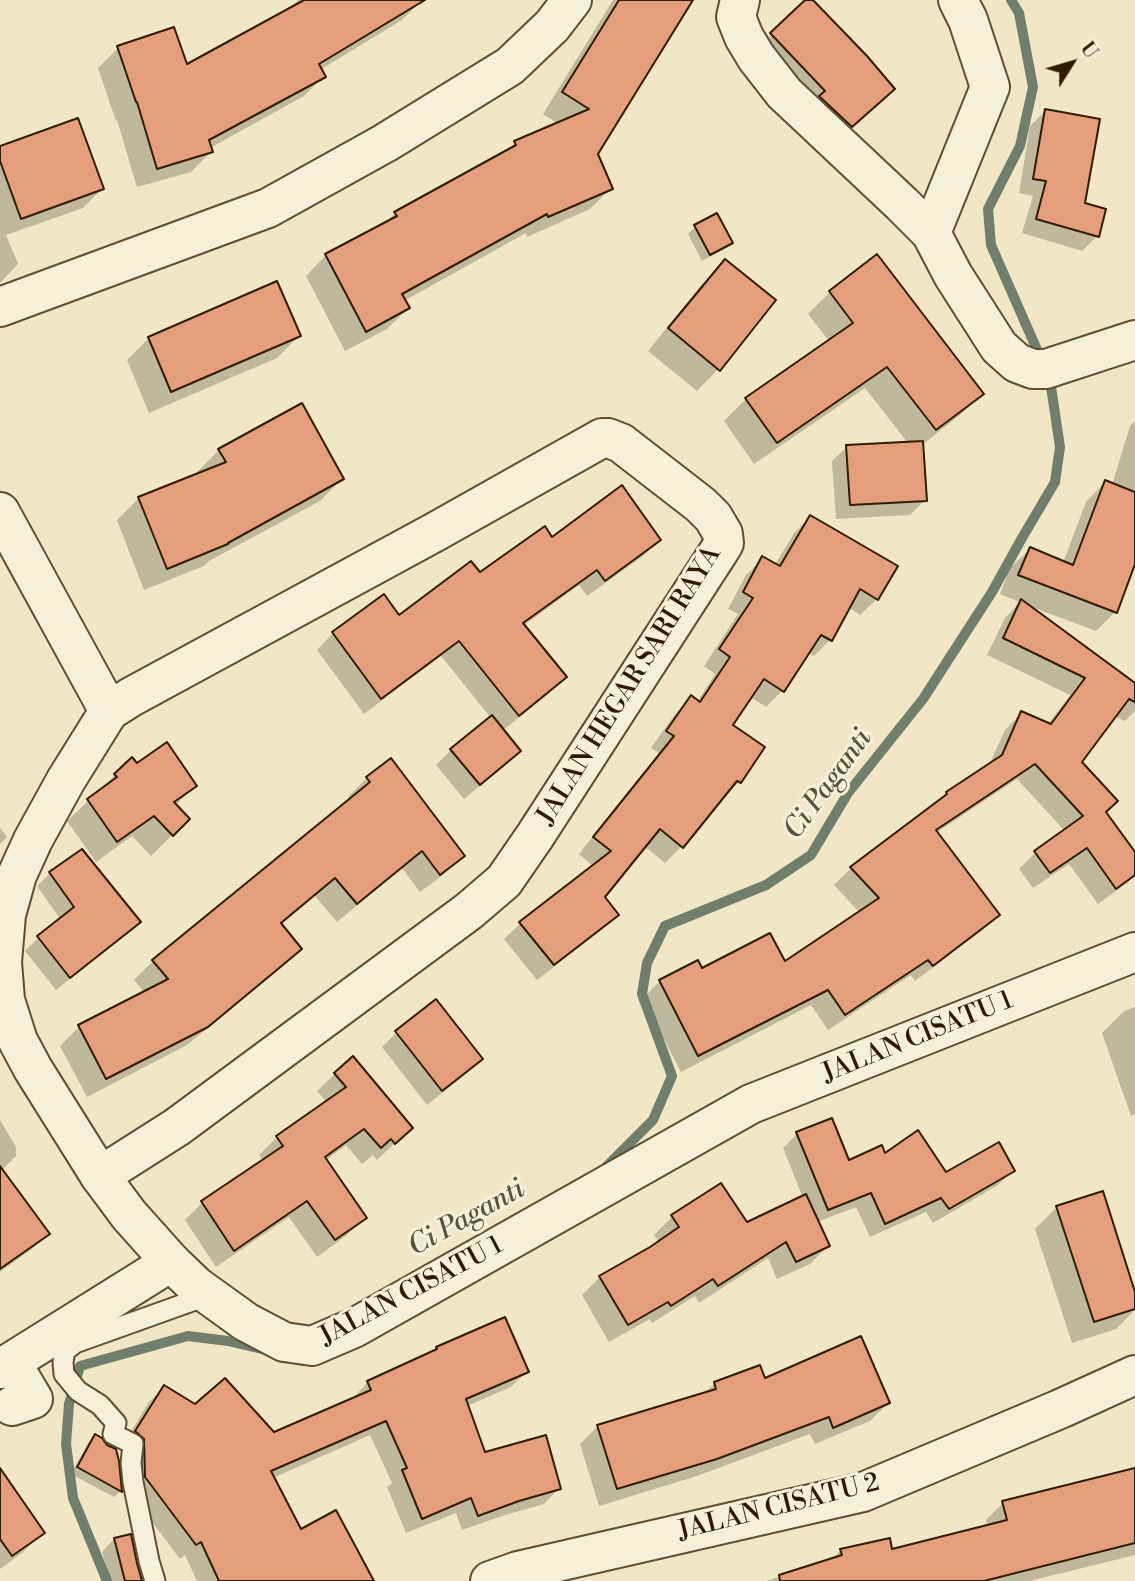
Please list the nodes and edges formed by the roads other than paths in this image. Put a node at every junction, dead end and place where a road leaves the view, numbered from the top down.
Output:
1 (572, 0) edge
2 (740, 0) edge
3 (958, 0) edge
4 (931, 233) junction
5 (0, 307) edge
6 (1135, 340) edge
7 (0, 512) edge
8 (109, 711) junction
9 (1135, 952) edge
10 (100, 1176) junction
11 (171, 1262) junction
12 (209, 1295) junction
13 (6, 1365) edge
14 (1135, 1376) edge
15 (12, 1405) dead end
16 (155, 1581) edge
17 (490, 1581) edge

1 - 5 street
2 - 4 street
3 - 4 street
4 - 6 street
7 - 8 street
8 - 10 street, JALAN CISATU 1
8 - 10 street, JALAN HEGAR SARI RAYA
9 - 12 street, JALAN CISATU 1
10 - 11 street, JALAN CISATU 1
11 - 12 street, JALAN CISATU 1
11 - 13 street
12 - 16 lane
13 - 15 street
14 - 17 street, JALAN CISATU 2

